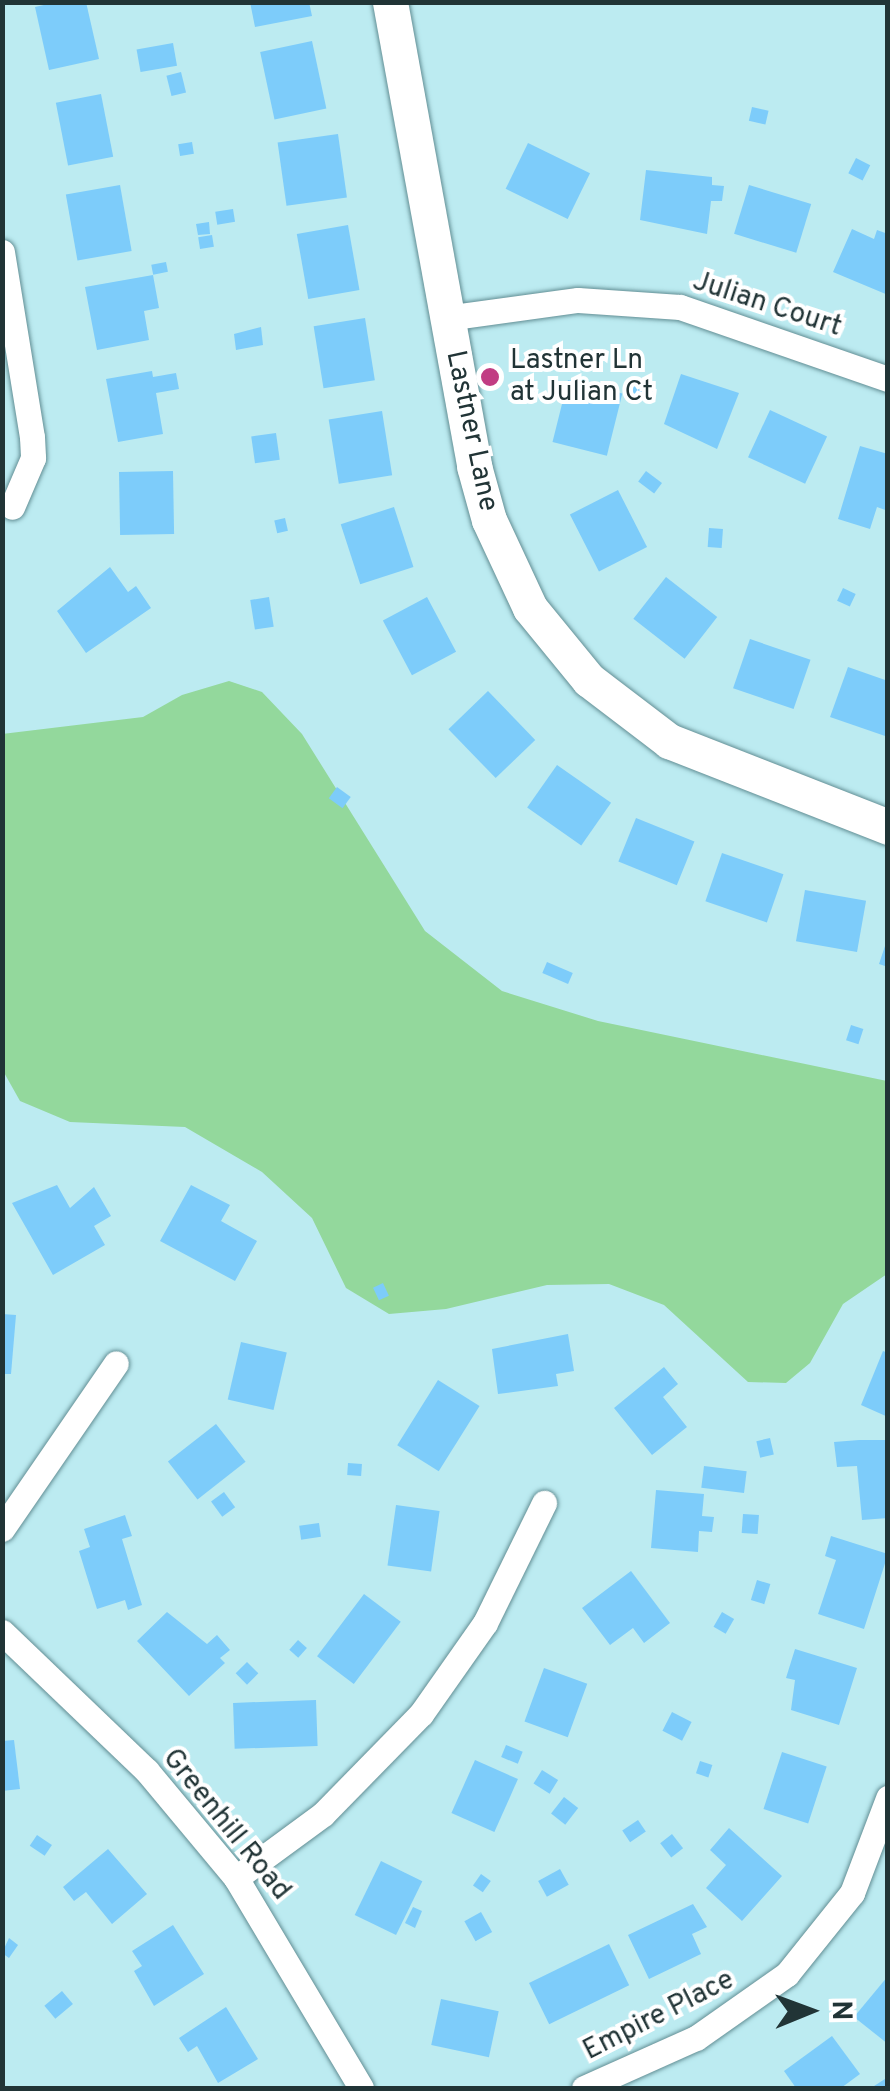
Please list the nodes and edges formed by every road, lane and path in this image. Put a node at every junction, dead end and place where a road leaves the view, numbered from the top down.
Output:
1 (390, 2) edge
2 (2, 252) edge
3 (446, 318) junction
4 (888, 378) edge
5 (12, 507) dead end
6 (888, 826) edge
7 (116, 1364) dead end
8 (544, 1503) dead end
9 (2, 1529) edge
10 (2, 1632) edge
11 (888, 1798) edge
12 (236, 1878) junction
13 (360, 2088) edge
14 (584, 2088) edge

1 - 3 street, Lastner Lane
2 - 5 street
3 - 4 street, Julian Court
3 - 6 street, Lastner Lane
7 - 9 street
8 - 12 street
10 - 12 street, Greenhill Road
11 - 14 street, Empire Place
12 - 13 street, Greenhill Road

